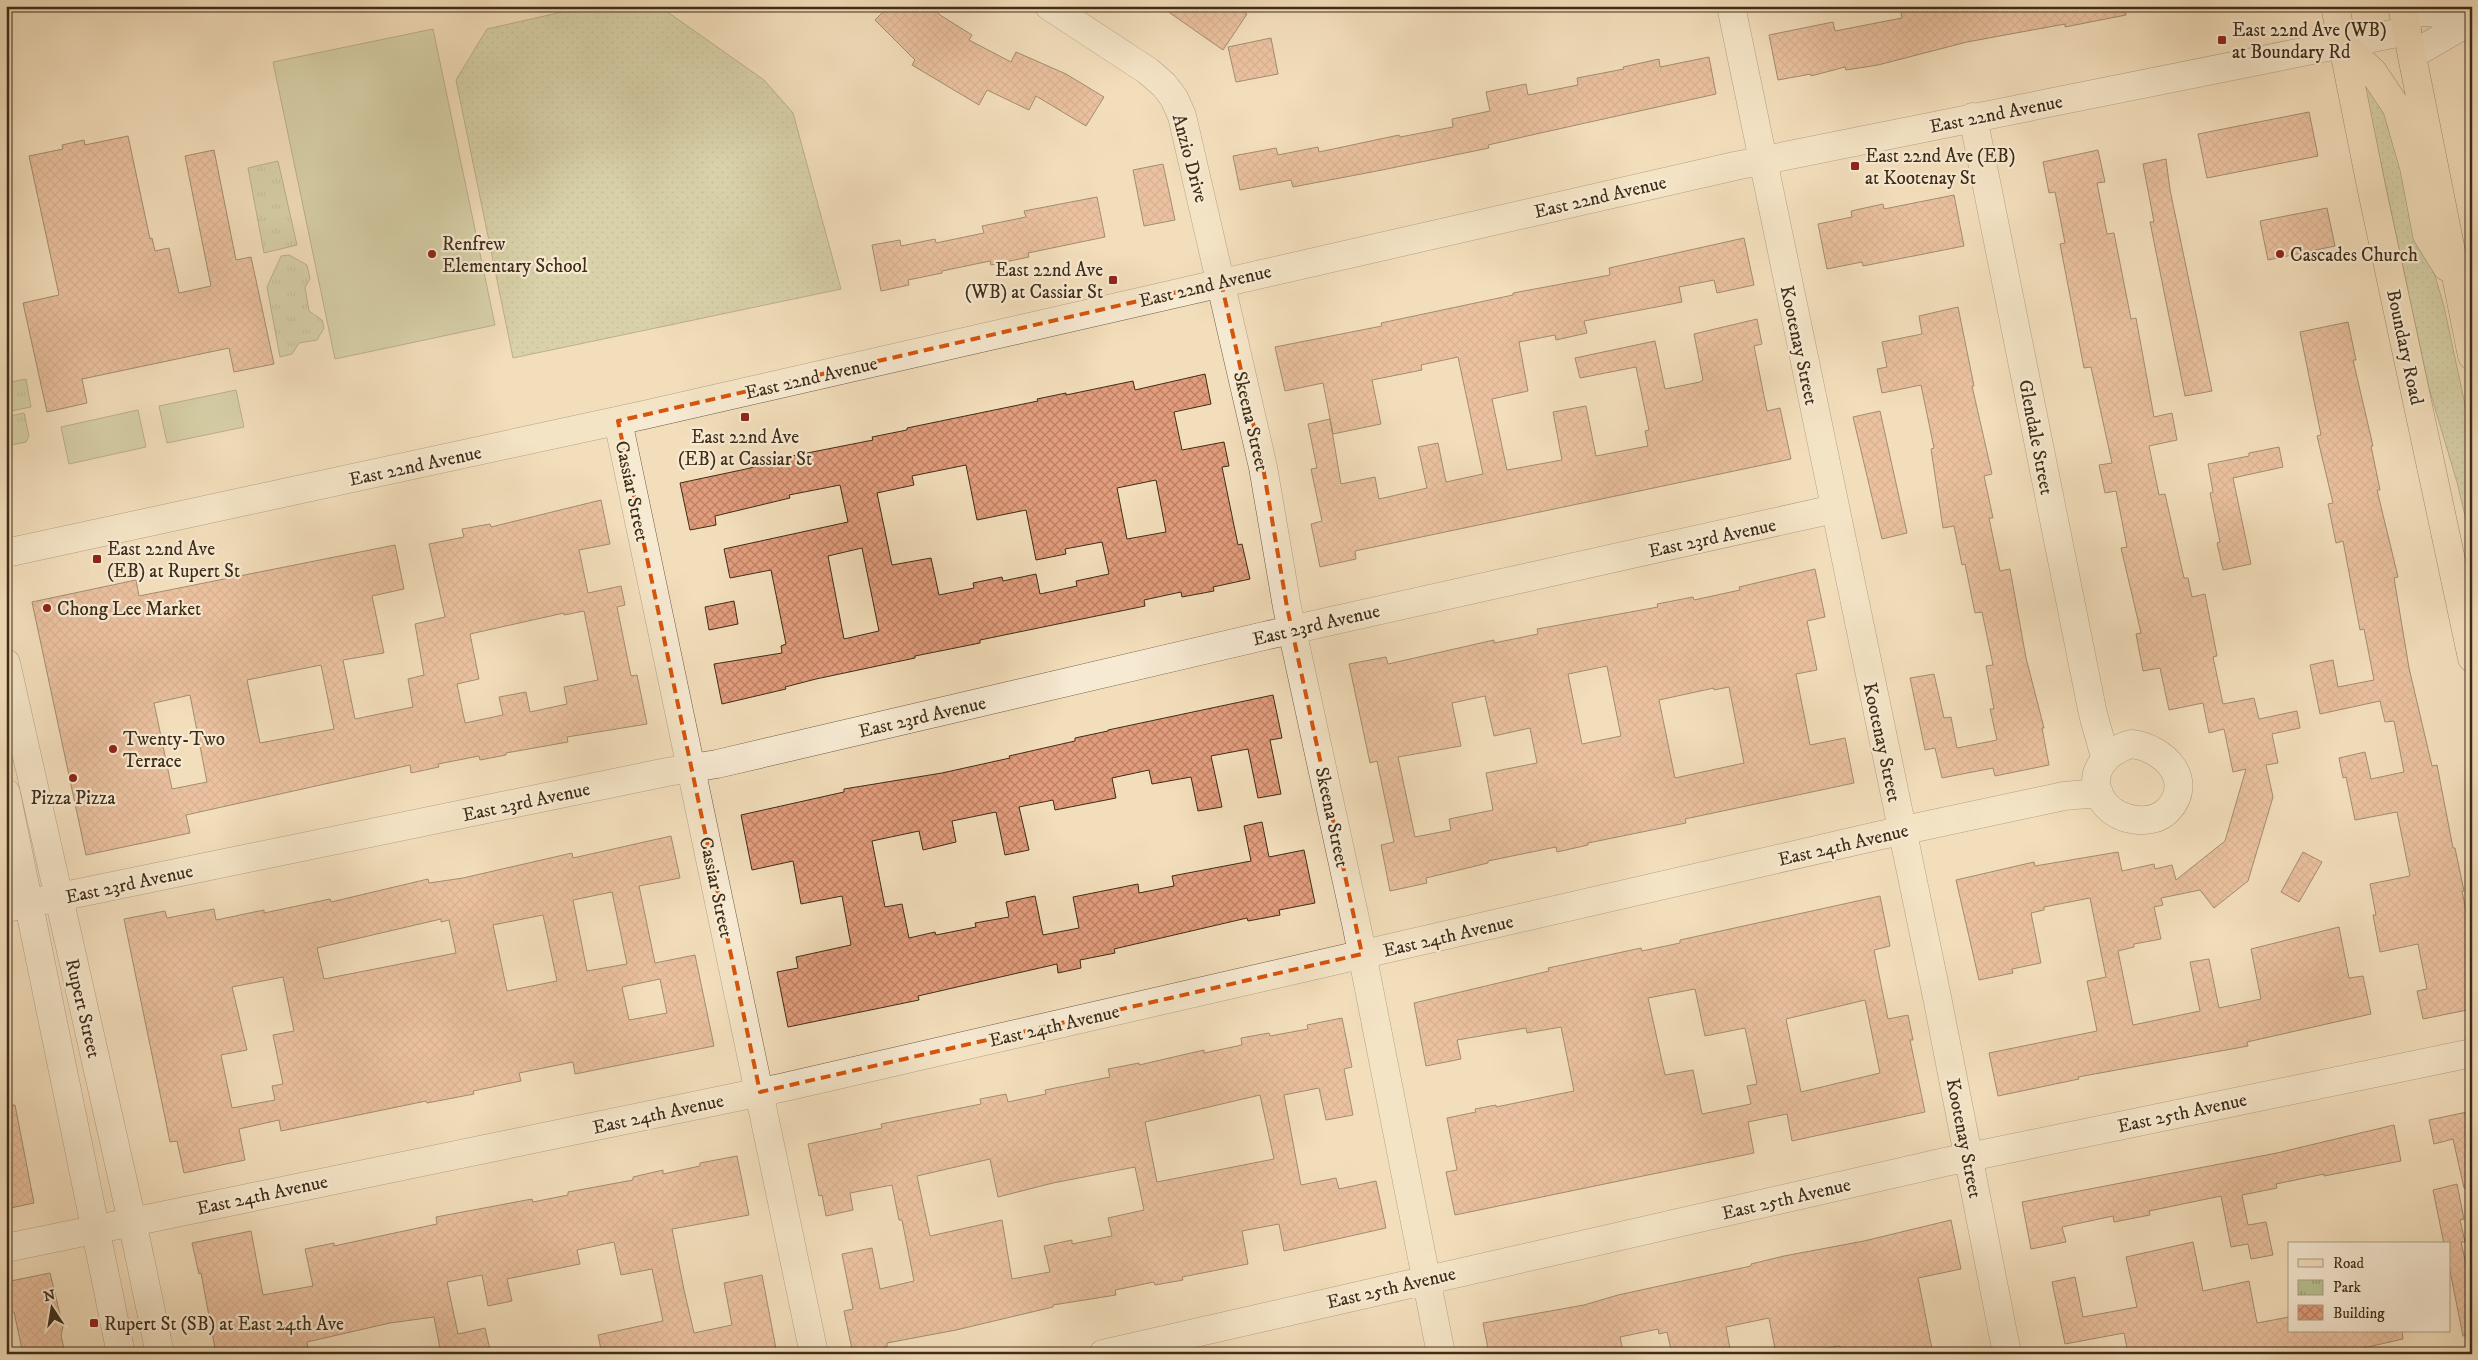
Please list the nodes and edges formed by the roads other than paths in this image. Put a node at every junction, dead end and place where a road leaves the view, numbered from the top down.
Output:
1 (1049, 6) edge
2 (1730, 6) edge
3 (2335, 6) edge
4 (2471, 20) edge
5 (2406, 26) edge
6 (2342, 43) junction
7 (1973, 117) junction
8 (1761, 160) junction
9 (1221, 282) junction
10 (2457, 283) junction
11 (2472, 356) edge
12 (618, 421) junction
13 (1834, 509) junction
14 (6, 554) edge
15 (2467, 625) edge
16 (1292, 630) junction
17 (2472, 658) edge
18 (6, 663) edge
19 (2105, 757) junction
20 (692, 768) junction
21 (6, 793) edge
22 (2099, 793) junction
23 (1902, 831) junction
24 (58, 898) junction
25 (18, 906) edge
26 (1362, 954) junction
27 (2472, 1053) edge
28 (760, 1092) junction
29 (1969, 1157) junction
30 (132, 1221) junction
31 (96, 1228) junction
32 (6, 1248) edge
33 (1426, 1279) junction
34 (121, 1354) edge
35 (160, 1354) edge
36 (814, 1354) edge
37 (1103, 1354) edge
38 (1441, 1354) edge
39 (2007, 1354) edge

1 - 9 street, Anzio Drive
2 - 8 street, Kootenay Street
3 - 6 main road, Boundary Road
4 - 5 street
4 - 5 street
5 - 6 street, East 22nd Avenue
5 - 10 main road
6 - 7 street, East 22nd Avenue
6 - 10 main road
6 - 15 main road, Boundary Road
7 - 8 street, East 22nd Avenue
7 - 19 street, Glendale Street
8 - 9 street, East 22nd Avenue
8 - 13 street, Kootenay Street
9 - 12 street, East 22nd Avenue
9 - 16 street, Skeena Street
10 - 11 main road
12 - 14 street, East 22nd Avenue
12 - 20 street, Cassiar Street
13 - 16 street, East 23rd Avenue
13 - 23 street, Kootenay Street
15 - 17 main road, Boundary Road
16 - 20 street, East 23rd Avenue
16 - 26 street, Skeena Street
18 - 24 street, Rupert Street
19 - 22 street
19 - 22 street
20 - 24 street, East 23rd Avenue
20 - 28 street, Cassiar Street
21 - 25 street, Rupert Street
22 - 23 street, East 24th Avenue
23 - 26 street, East 24th Avenue
23 - 29 street, Kootenay Street
24 - 25 street, East 23rd Avenue
24 - 30 street, Rupert Street
25 - 31 street, Rupert Street
26 - 28 street, East 24th Avenue
26 - 33 street, Skeena Street
27 - 29 street, East 25th Avenue
28 - 30 street, East 24th Avenue
28 - 36 street, Cassiar Street
29 - 33 street, East 25th Avenue
29 - 39 street, Kootenay Street
30 - 31 street, East 24th Avenue
30 - 35 street, Rupert Street
31 - 32 street, East 24th Avenue
31 - 34 street, Rupert Street
33 - 37 street, East 25th Avenue
33 - 38 street, Skeena Street

